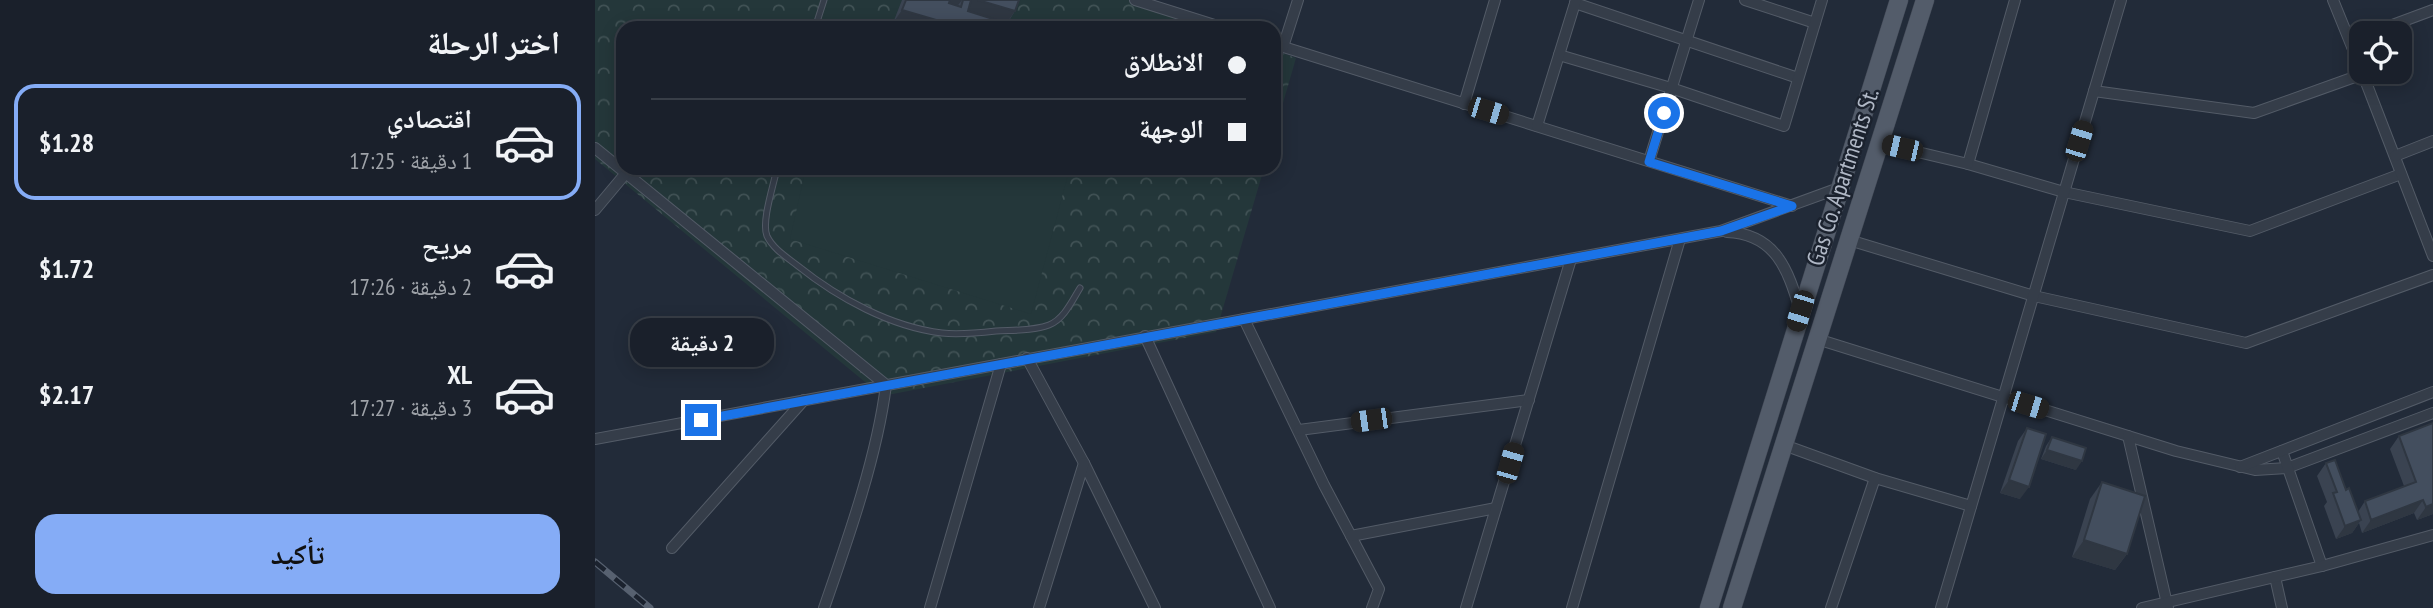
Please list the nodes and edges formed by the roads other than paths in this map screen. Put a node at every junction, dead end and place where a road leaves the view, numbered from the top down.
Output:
1 (824, 0) edge
2 (1135, 0) edge
3 (1298, 0) edge
4 (1495, 0) edge
5 (1699, 0) edge
6 (1745, 0) edge
7 (1822, 0) edge
8 (1899, 0) edge
9 (1925, 0) edge
10 (2015, 0) edge
11 (2122, 0) edge
12 (2333, 0) edge
13 (1575, 2) edge
14 (2433, 10) edge
15 (817, 21) edge
16 (1202, 21) edge
17 (2403, 21) edge
18 (1815, 23) junction
19 (2349, 29) edge
20 (1281, 38) edge
21 (1686, 40) junction
22 (1281, 46) edge
23 (1559, 55) junction
24 (2349, 77) edge
25 (1798, 78) junction
26 (2367, 84) edge
27 (1671, 88) junction
28 (2094, 91) junction
29 (1464, 104) junction
30 (1537, 126) junction
31 (2433, 141) edge
32 (1880, 143) junction
33 (595, 148) edge
34 (2395, 156) junction
35 (1649, 162) junction
36 (1968, 164) junction
37 (616, 165) edge
38 (2401, 174) junction
39 (624, 175) edge
40 (628, 175) edge
41 (776, 175) edge
42 (1839, 188) junction
43 (2064, 192) junction
44 (1792, 206) junction
45 (595, 210) edge
46 (1721, 231) junction
47 (1680, 239) junction
48 (1849, 240) junction
49 (2433, 256) edge
50 (1571, 259) junction
51 (2433, 275) edge
52 (1080, 288) dead end
53 (2034, 296) junction
54 (1800, 311) junction
55 (1244, 319) junction
56 (1145, 336) junction
57 (1817, 339) junction
58 (1027, 358) junction
59 (1001, 364) junction
60 (886, 385) junction
61 (2433, 392) edge
62 (2003, 398) junction
63 (804, 400) junction
64 (1529, 400) junction
65 (2433, 413) edge
66 (1299, 430) junction
67 (2128, 436) junction
68 (595, 439) edge
69 (1784, 445) junction
70 (2282, 451) junction
71 (1084, 463) junction
72 (2238, 467) junction
73 (2287, 468) junction
74 (1875, 478) junction
75 (1971, 506) junction
76 (1496, 509) junction
77 (1739, 510) junction
78 (1761, 517) junction
79 (2433, 535) edge
80 (1351, 536) junction
81 (672, 548) dead end
82 (2322, 566) junction
83 (2275, 577) junction
84 (1148, 596) junction
85 (2167, 605) edge
86 (824, 608) edge
87 (930, 608) edge
88 (1039, 608) edge
89 (1145, 608) edge
90 (1155, 608) edge
91 (1270, 608) edge
92 (1372, 608) edge
93 (1466, 608) edge
94 (1572, 608) edge
95 (1709, 608) edge
96 (1732, 608) edge
97 (1831, 608) edge
98 (1941, 608) edge
99 (2141, 608) edge
100 (2282, 608) edge

1 - 15 lane
2 - 16 street
3 - 20 street
4 - 29 street
5 - 21 street
6 - 18 street
7 - 18 street
8 - 42 main road, Gas Co. Apartments St.
9 - 32 main road, Gas Co. Apartments St.
10 - 36 street
11 - 28 street
12 - 19 street
13 - 21 street
13 - 23 street
14 - 17 street
18 - 25 street
21 - 25 street
21 - 27 street
22 - 29 street
23 - 27 street
23 - 30 street
24 - 28 street
25 - 27 street
26 - 34 street
27 - 35 street
28 - 43 street
29 - 30 street
30 - 35 street
31 - 34 street
32 - 36 street
32 - 48 main road, Gas Co. Apartments St.
33 - 37 street
34 - 38 street
35 - 44 street
36 - 43 street
38 - 43 street
38 - 49 street
39 - 45 street
40 - 60 street
41 - 52 lane
42 - 44 street
42 - 54 main road, Gas Co. Apartments St.
43 - 53 street
44 - 46 street
46 - 47 street
46 - 54 street
47 - 50 street
47 - 94 street
48 - 53 street
48 - 57 main road, Gas Co. Apartments St.
50 - 55 street
50 - 64 street
51 - 53 street
53 - 62 street
54 - 77 main road, Gas Co. Apartments St.
55 - 56 street
55 - 66 street
56 - 58 street
56 - 91 street
57 - 62 street
57 - 69 main road, Gas Co. Apartments St.
58 - 59 street
58 - 71 street
59 - 60 street
59 - 87 street
60 - 63 street
60 - 86 street
61 - 70 street
62 - 67 street
62 - 75 street
63 - 68 street
63 - 81 street
64 - 66 street
64 - 76 street
65 - 73 street
66 - 80 street
67 - 72 street
67 - 85 street
69 - 74 street
69 - 78 main road, Gas Co. Apartments St.
70 - 72 street
70 - 73 street
71 - 84 street
71 - 88 street
72 - 73 street
73 - 82 street
74 - 75 street
74 - 97 street
75 - 98 street
76 - 80 street
76 - 93 street
77 - 78 main road
77 - 95 main road, Gas Co. Apartments St.
78 - 96 main road, Gas Co. Apartments St.
79 - 82 street
80 - 92 street
82 - 83 street
83 - 85 street
83 - 100 street
84 - 89 street
84 - 90 street
85 - 99 street

